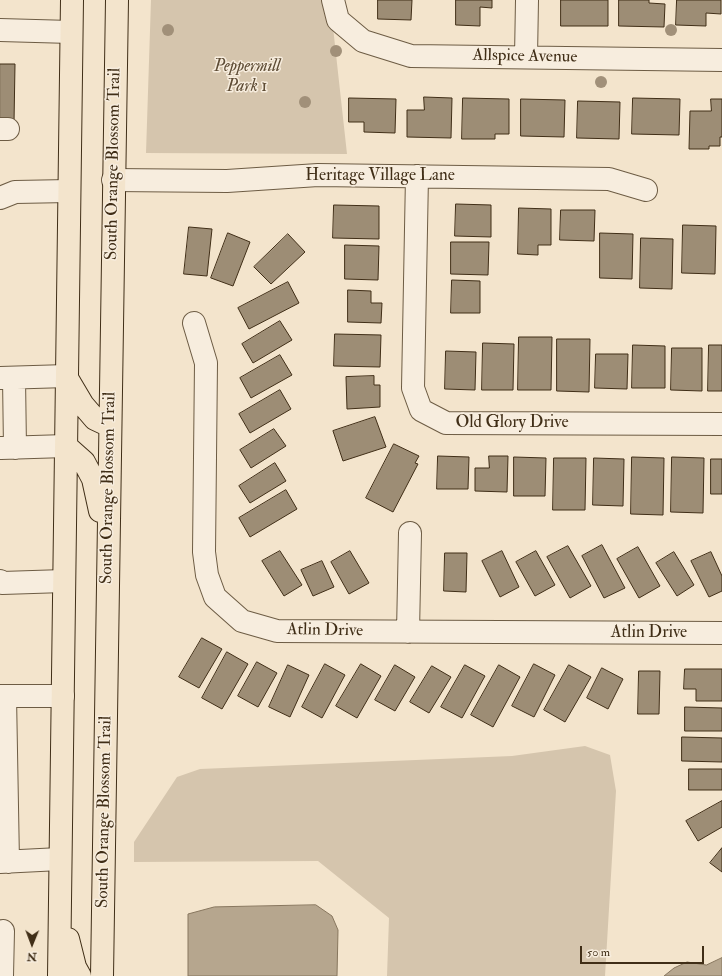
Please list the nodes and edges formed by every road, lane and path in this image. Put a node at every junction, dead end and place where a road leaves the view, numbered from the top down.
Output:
1 (72, 0) edge
2 (117, 0) edge
3 (528, 0) edge
4 (336, 10) edge
5 (0, 30) edge
6 (71, 32) junction
7 (526, 57) junction
8 (722, 60) edge
9 (416, 176) junction
10 (113, 180) junction
11 (646, 190) dead end
12 (69, 191) junction
13 (0, 198) edge
14 (194, 323) dead end
15 (67, 376) junction
16 (7, 378) edge
17 (722, 424) edge
18 (110, 426) junction
19 (66, 446) junction
20 (8, 448) edge
21 (410, 533) dead end
22 (108, 546) junction
23 (0, 581) edge
24 (64, 581) junction
25 (408, 632) junction
26 (722, 633) edge
27 (2, 696) edge
28 (63, 696) junction
29 (60, 859) junction
30 (4, 862) edge
31 (60, 902) junction
32 (3, 932) dead end
33 (2, 976) edge
34 (59, 976) edge
35 (80, 976) edge
36 (102, 976) edge

1 - 6 main road
2 - 10 main road, South Orange Blossom Trail
3 - 7 street
4 - 7 street, Allspice Avenue
5 - 6 street
6 - 12 main road
7 - 8 street, Allspice Avenue
9 - 10 street, Heritage Village Lane
9 - 11 street, Heritage Village Lane
9 - 17 street, Old Glory Drive
10 - 18 main road, South Orange Blossom Trail
12 - 13 street
12 - 15 main road
14 - 25 street, Atlin Drive
15 - 16 street
15 - 18 main road
15 - 19 main road
16 - 20 street
18 - 22 main road, South Orange Blossom Trail
19 - 20 street
19 - 22 main road
19 - 24 main road
21 - 25 street
22 - 36 main road, South Orange Blossom Trail
23 - 24 street
24 - 28 main road
25 - 26 street, Atlin Drive
27 - 28 street
27 - 30 street
28 - 29 main road
29 - 30 street
29 - 31 main road
31 - 34 main road
31 - 35 main road
32 - 33 street

